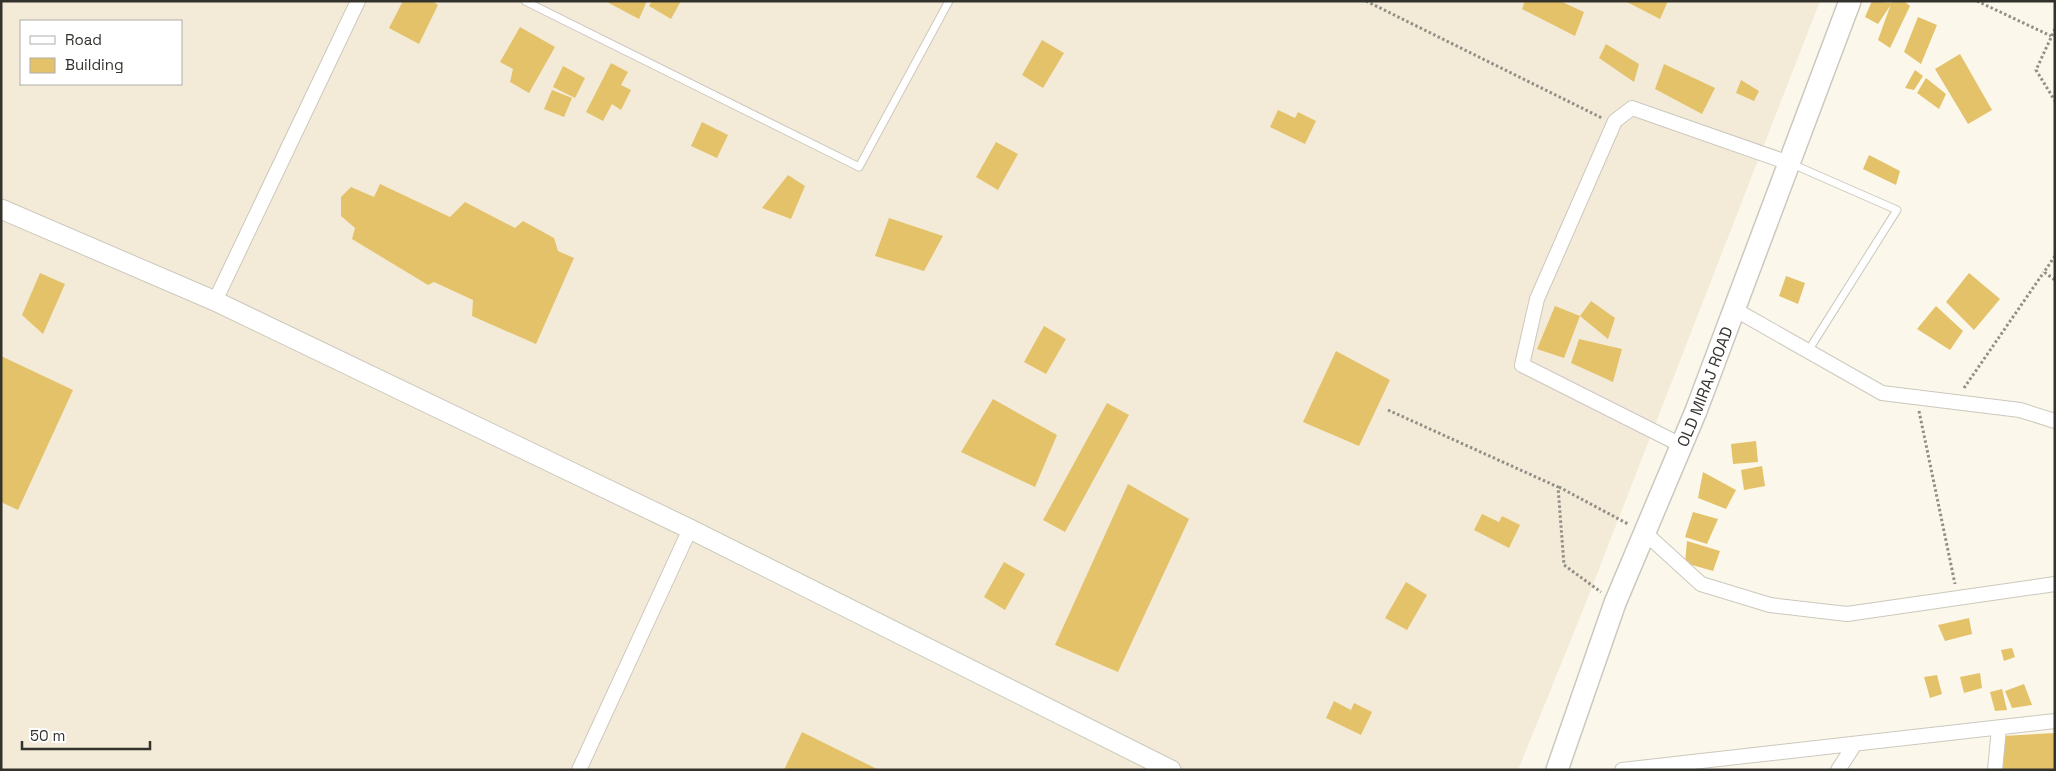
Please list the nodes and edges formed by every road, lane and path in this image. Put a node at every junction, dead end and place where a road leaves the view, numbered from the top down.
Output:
1 (358, 1) edge
2 (525, 1) edge
3 (949, 1) edge
4 (1366, 1) edge
5 (1850, 1) edge
6 (1977, 1) edge
7 (2055, 29) edge
8 (2051, 36) junction
9 (2055, 101) edge
10 (1608, 120) dead end
11 (1789, 163) junction
12 (1, 209) edge
13 (2055, 256) edge
14 (2044, 272) junction
15 (2055, 280) edge
16 (215, 301) junction
17 (1734, 309) junction
18 (1808, 351) junction
19 (1916, 397) junction
20 (1955, 401) junction
21 (1388, 410) dead end
22 (2055, 421) edge
23 (1681, 445) junction
24 (1558, 486) junction
25 (690, 529) junction
26 (1645, 533) junction
27 (2055, 584) edge
28 (1958, 599) junction
29 (1615, 603) junction
30 (2055, 721) edge
31 (1999, 728) junction
32 (1855, 744) junction
33 (579, 770) edge
34 (1171, 770) edge
35 (1557, 770) edge
36 (1622, 770) edge
37 (1838, 770) edge
38 (1995, 770) edge

1 - 16 street
2 - 3 lane
4 - 10 path
5 - 11 main road, OLD MIRAJ ROAD
6 - 8 path
7 - 8 path
8 - 9 path
11 - 17 main road, OLD MIRAJ ROAD
11 - 18 lane
11 - 23 street
12 - 16 main road
13 - 14 path
14 - 15 path
14 - 20 path
16 - 25 main road
17 - 18 street
17 - 23 main road, OLD MIRAJ ROAD
18 - 19 street
19 - 20 street
19 - 28 path
20 - 22 street
21 - 24 path
23 - 26 main road, OLD MIRAJ ROAD
24 - 26 path
24 - 29 path
25 - 33 street
25 - 34 main road
26 - 28 street
26 - 29 main road, OLD MIRAJ ROAD
27 - 28 street
29 - 35 main road, OLD MIRAJ ROAD
30 - 31 street
31 - 32 street
31 - 38 street
32 - 36 street
32 - 37 street

